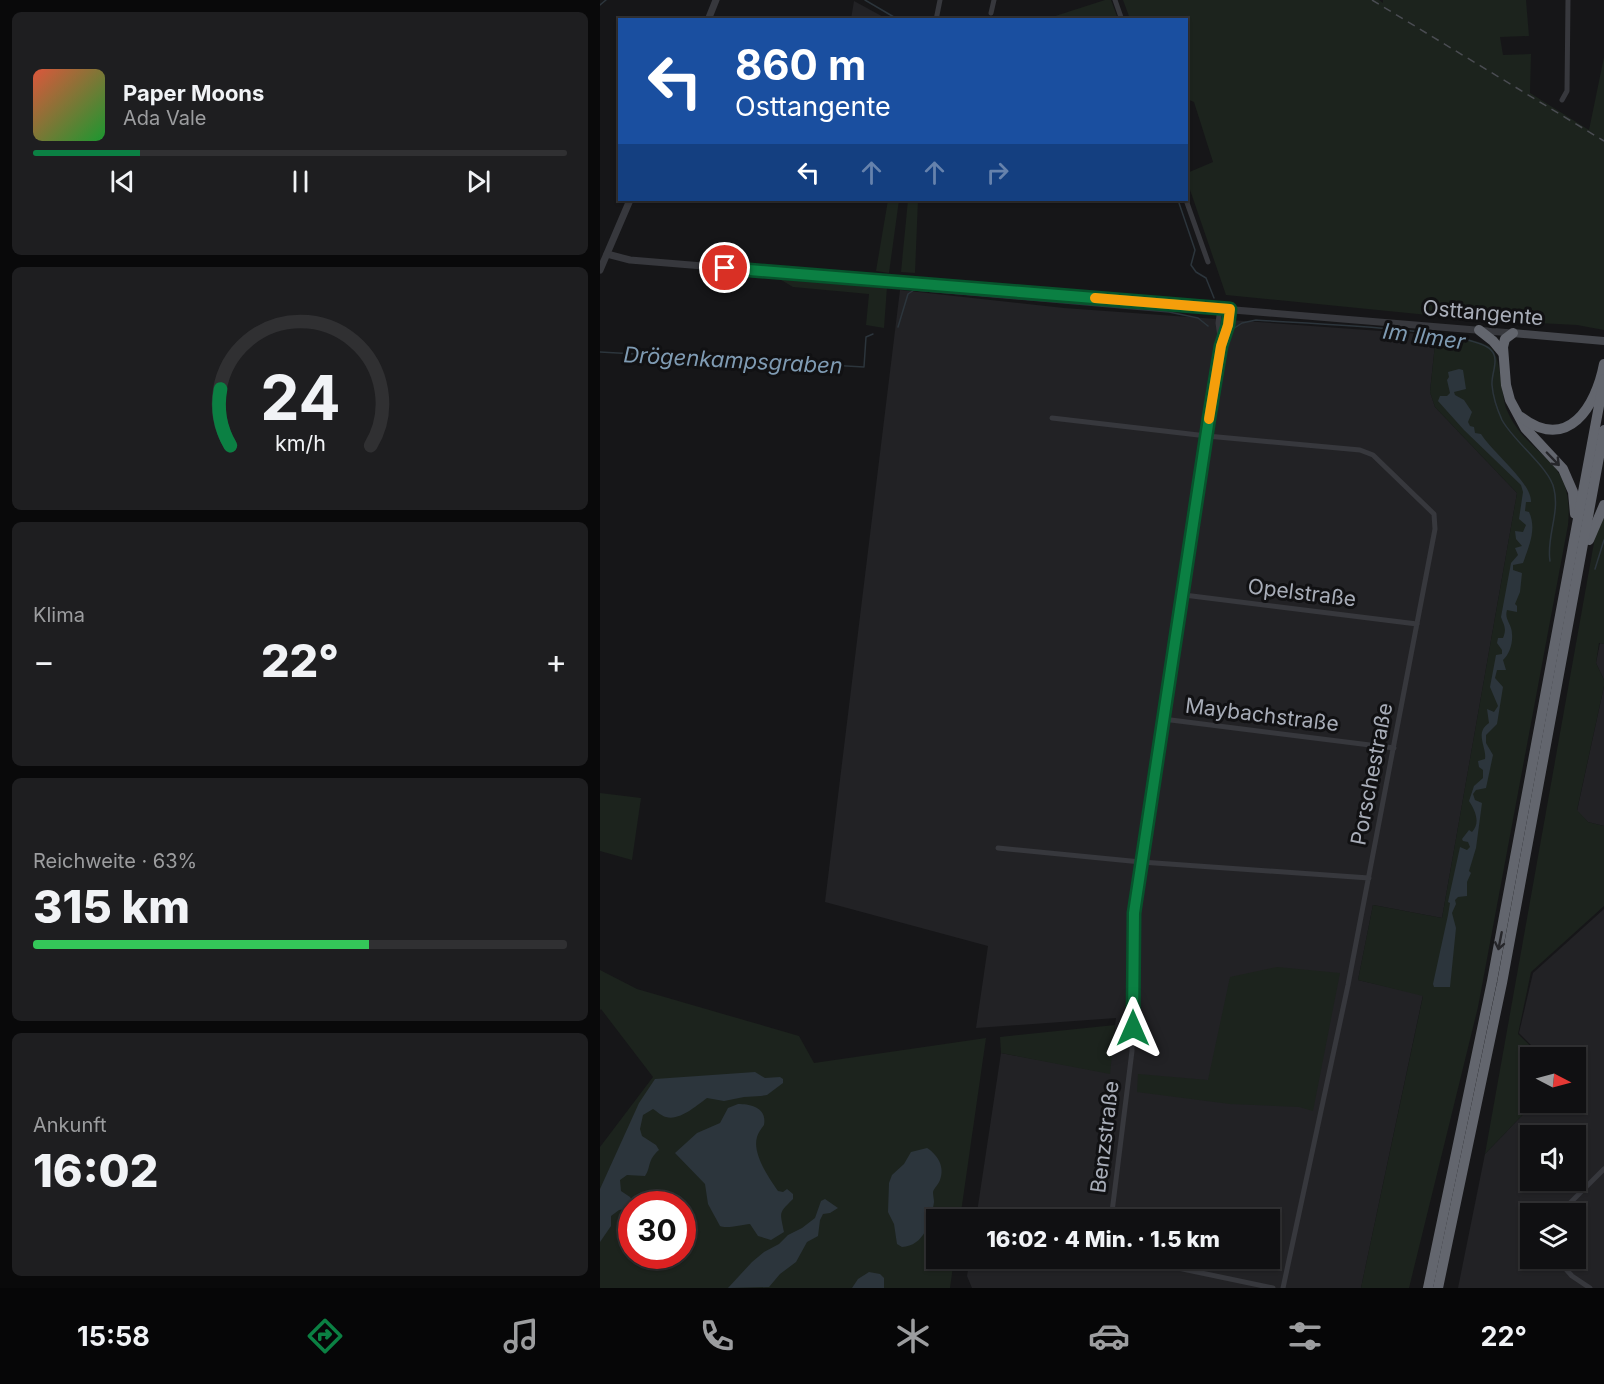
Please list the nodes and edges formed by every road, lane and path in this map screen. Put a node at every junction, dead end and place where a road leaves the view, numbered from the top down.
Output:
1 (716, 0) edge
2 (940, 0) edge
3 (994, 0) edge
4 (1115, 0) edge
5 (1568, 0) edge
6 (991, 13) dead end
7 (709, 18) edge
8 (936, 18) edge
9 (1121, 18) edge
10 (1562, 100) dead end
11 (630, 201) edge
12 (1186, 201) edge
13 (607, 254) junction
14 (1208, 261) dead end
15 (600, 270) edge
16 (1220, 308) junction
17 (1230, 309) junction
18 (1479, 330) junction
19 (1513, 333) junction
20 (1604, 341) edge
21 (1221, 346) junction
22 (1503, 353) junction
23 (1505, 368) junction
24 (1603, 372) edge
25 (1516, 413) junction
26 (1052, 418) dead end
27 (1604, 430) edge
28 (1207, 436) junction
29 (1604, 505) edge
30 (1575, 535) junction
31 (1574, 595) junction
32 (1184, 596) junction
33 (1417, 624) junction
34 (1163, 719) junction
35 (1394, 748) junction
36 (998, 848) dead end
37 (1141, 862) junction
38 (1369, 878) junction
39 (1604, 1169) edge
40 (1570, 1203) edge
41 (1112, 1209) edge
42 (1182, 1269) edge
43 (1566, 1269) edge
44 (1273, 1288) edge
45 (1283, 1288) edge
46 (1428, 1288) edge
47 (1438, 1288) edge
48 (1590, 1288) edge

1 - 7 street
2 - 8 street
3 - 6 street
4 - 9 street
5 - 10 street
11 - 13 street
12 - 14 street
13 - 15 street
13 - 16 street, Osttangente
16 - 17 street, Osttangente
16 - 21 street, Benzstraße
17 - 18 street, Osttangente
17 - 21 street, Benzstraße
18 - 19 street, Osttangente
18 - 22 highway
19 - 20 main road, Osttangente
19 - 22 highway
19 - 23 highway
21 - 28 street, Benzstraße
22 - 23 highway
23 - 25 highway
24 - 25 highway
24 - 30 highway
25 -> 30 highway
26 - 28 street
27 - 31 highway
28 - 32 street, Benzstraße
28 - 33 street, Porschestraße
29 - 31 highway
30 -> 46 highway
31 - 47 highway
32 - 33 street, Opelstraße
32 - 34 street, Benzstraße
33 - 35 street, Porschestraße
34 - 35 street, Maybachstraße
34 - 37 street, Benzstraße
35 - 38 street, Porschestraße
36 - 37 street
37 - 38 street
37 - 41 street, Benzstraße
38 - 45 street, Porschestraße
39 - 40 street
42 - 44 street
43 - 48 street

